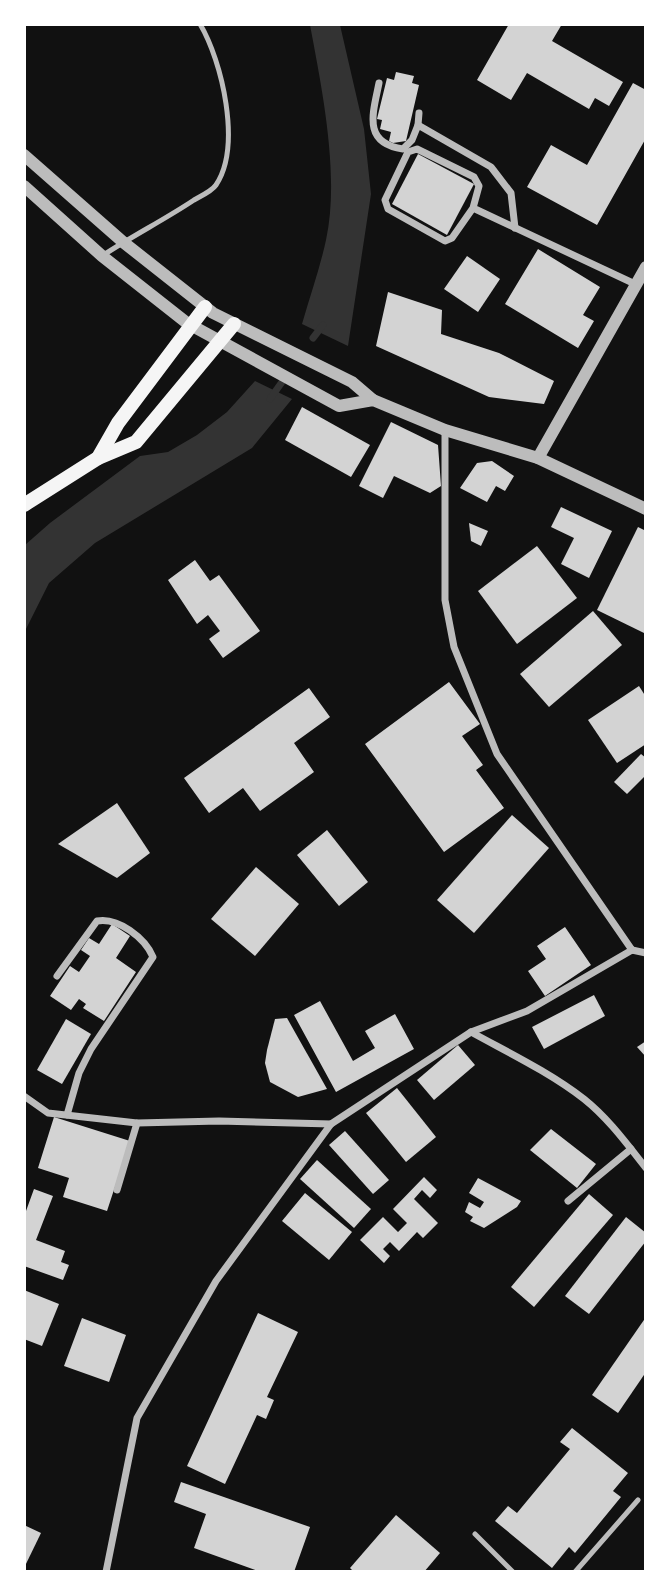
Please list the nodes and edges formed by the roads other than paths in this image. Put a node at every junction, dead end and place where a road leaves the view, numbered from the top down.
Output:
1 (200, 24) edge
2 (379, 83) dead end
3 (419, 113) dead end
4 (418, 125) junction
5 (24, 155) edge
6 (24, 186) edge
7 (472, 208) junction
8 (515, 228) junction
9 (123, 242) junction
10 (102, 256) junction
11 (646, 267) edge
12 (635, 284) junction
13 (205, 307) junction
14 (234, 324) junction
15 (191, 325) junction
16 (221, 341) junction
17 (373, 400) junction
18 (445, 430) junction
19 (98, 458) junction
20 (538, 458) junction
21 (24, 505) edge
22 (646, 509) edge
23 (632, 950) junction
24 (646, 953) edge
25 (57, 976) dead end
26 (471, 1032) junction
27 (24, 1096) edge
28 (67, 1115) junction
29 (137, 1123) junction
30 (331, 1124) junction
31 (631, 1149) junction
32 (646, 1168) edge
33 (117, 1190) dead end
34 (568, 1201) dead end
35 (638, 1500) dead end
36 (475, 1534) dead end
37 (106, 1572) edge
38 (513, 1572) edge
39 (575, 1572) edge

1 - 9 lane
2 - 4 street
3 - 4 street
4 - 8 street
5 - 9 street
6 - 10 street
7 - 7 street
7 - 8 street
8 - 12 street
9 - 10 lane
9 - 13 street
10 - 15 street
11 - 12 street
12 - 20 street
13 - 14 street
13 - 15 main road
14 - 16 main road
14 - 17 street
15 - 16 street
15 - 19 main road
16 - 17 street
16 - 19 main road
17 - 18 street
18 - 20 street
18 - 23 street
19 - 21 main road
20 - 22 street
23 - 24 street
23 - 26 street
25 - 28 street
26 - 30 street
26 - 31 street
27 - 28 street
28 - 29 street
29 - 30 street
29 - 33 street
30 - 37 street
31 - 32 street
31 - 34 street
35 - 39 lane
36 - 38 lane

